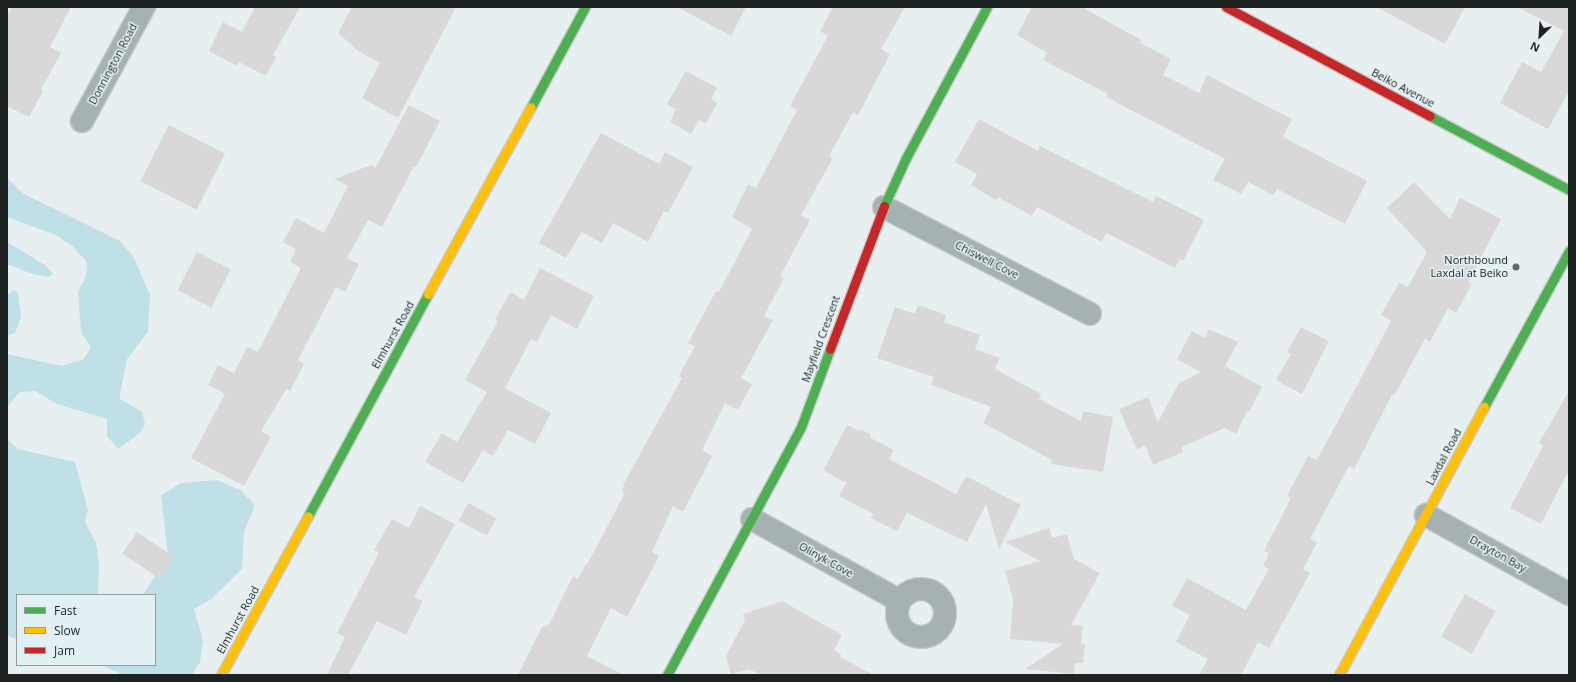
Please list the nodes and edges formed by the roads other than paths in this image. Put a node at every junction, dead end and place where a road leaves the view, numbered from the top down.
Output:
1 (144, 7) edge
2 (585, 7) edge
3 (987, 7) edge
4 (1226, 7) edge
5 (82, 121) dead end
6 (1569, 190) edge
7 (884, 207) junction
8 (1569, 250) edge
9 (1090, 314) dead end
10 (1426, 515) junction
11 (752, 519) junction
12 (1569, 594) edge
13 (900, 601) dead end
14 (221, 675) edge
15 (667, 675) edge
16 (1339, 675) edge

1 - 5 street, Donnington Road
2 - 14 street, Elmhurst Road
3 - 7 street, Mayfield Crescent
4 - 6 street, Beiko Avenue
7 - 9 street, Chiswell Cove
7 - 11 street, Mayfield Crescent
8 - 10 street, Laxdal Road
10 - 12 street, Drayton Bay
10 - 16 street, Laxdal Road
11 - 13 street, Olinyk Cove
11 - 15 street, Mayfield Crescent

